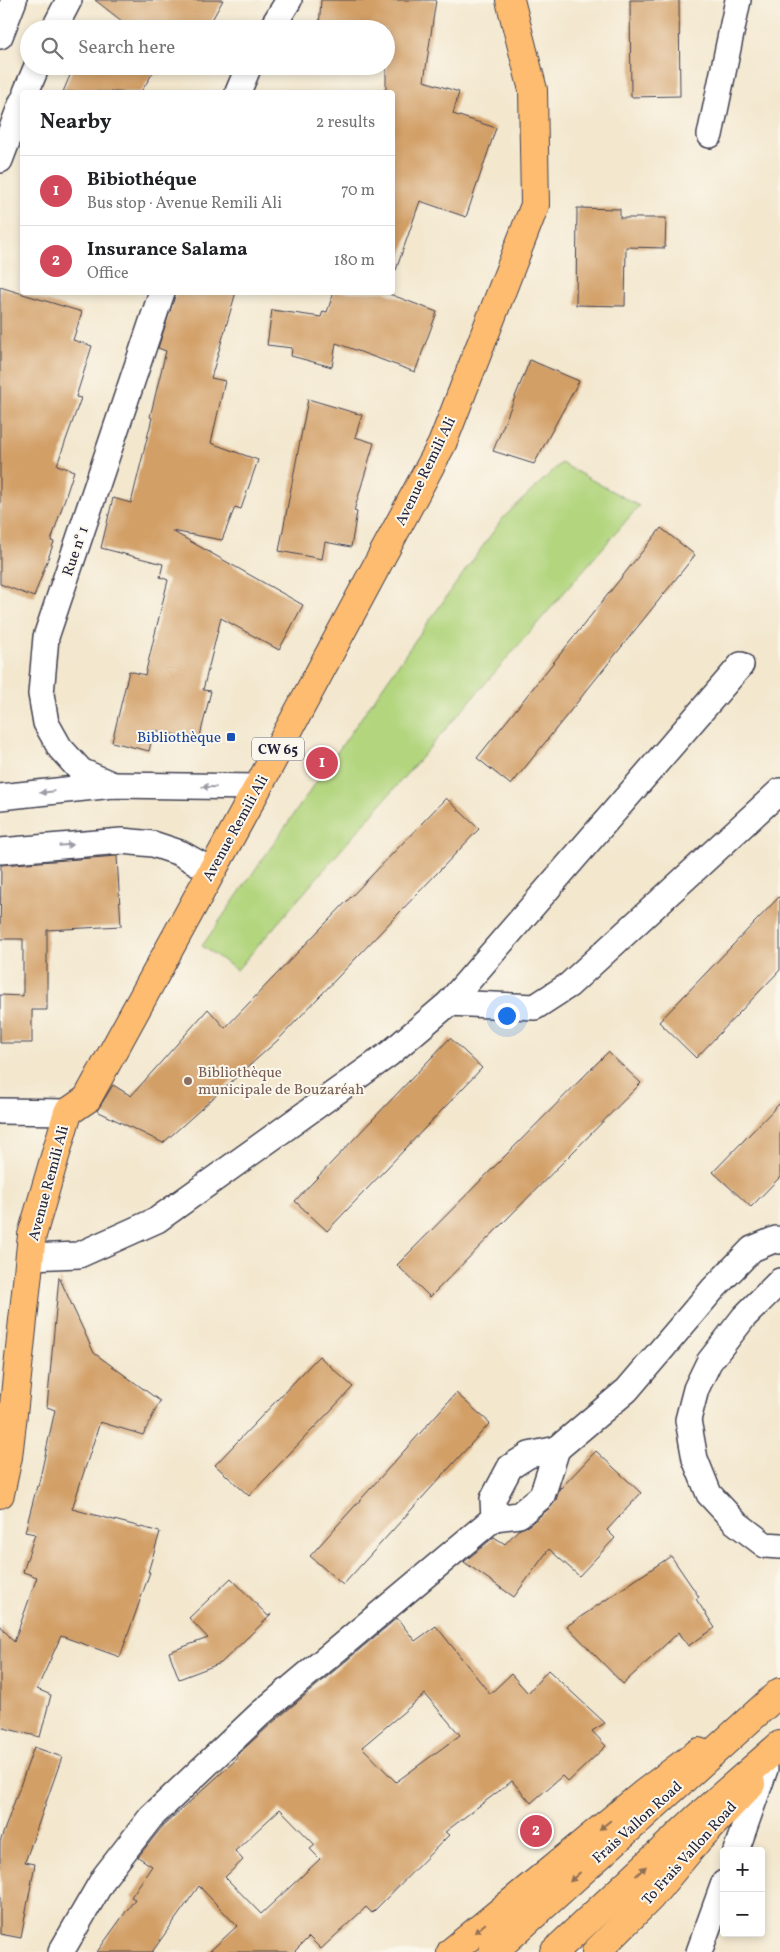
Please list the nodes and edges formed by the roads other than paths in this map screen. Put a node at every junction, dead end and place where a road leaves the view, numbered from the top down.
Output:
1 (10, 0) edge
2 (14, 0) edge
3 (69, 0) edge
4 (289, 0) edge
5 (510, 0) edge
6 (738, 0) edge
7 (0, 2) edge
8 (59, 20) edge
9 (277, 20) edge
10 (0, 36) edge
11 (33, 75) edge
12 (245, 75) edge
13 (27, 90) edge
14 (239, 90) edge
15 (20, 107) edge
16 (710, 135) dead end
17 (0, 160) edge
18 (161, 295) edge
19 (741, 665) dead end
20 (113, 785) junction
21 (258, 787) junction
22 (780, 791) edge
23 (0, 797) edge
24 (0, 851) edge
25 (212, 871) junction
26 (449, 1003) junction
27 (0, 1111) edge
28 (68, 1112) junction
29 (780, 1241) edge
30 (29, 1257) junction
31 (780, 1281) edge
32 (7, 1407) edge
33 (557, 1449) junction
34 (0, 1494) edge
35 (494, 1518) junction
36 (780, 1546) edge
37 (780, 1691) edge
38 (780, 1745) edge
39 (773, 1761) edge
40 (738, 1847) edge
41 (721, 1892) edge
42 (61, 1952) edge
43 (451, 1952) edge
44 (493, 1952) edge
45 (554, 1952) edge
46 (596, 1952) edge
47 (698, 1952) edge

1 - 7 street
2 - 10 street
3 - 8 street
4 - 9 street
5 - 21 main road, Avenue Remili Ali / CW 65
6 - 16 street
11 - 13 street
12 - 14 street
15 - 17 street
18 - 20 street, Rue n° 1
19 - 26 street
21 -> 20 street
20 -> 23 street
21 - 25 main road, Avenue Remili Ali / CW 65
22 - 26 street
24 -> 25 street
25 - 28 main road, Avenue Remili Ali / CW 65
26 - 30 street
27 - 28 street
28 - 30 main road, Avenue Remili Ali
29 - 33 street
30 - 32 main road, Avenue Remili Ali
31 - 36 street
32 - 34 main road, Avenue Remili Ali
33 - 35 street
33 - 35 street
35 - 42 street
37 -> 43 main road
37 -> 44 main road, Frais Vallon Road
45 -> 38 main road
39 - 40 street
39 - 46 main road, To Frais Vallon Road
41 - 47 street

